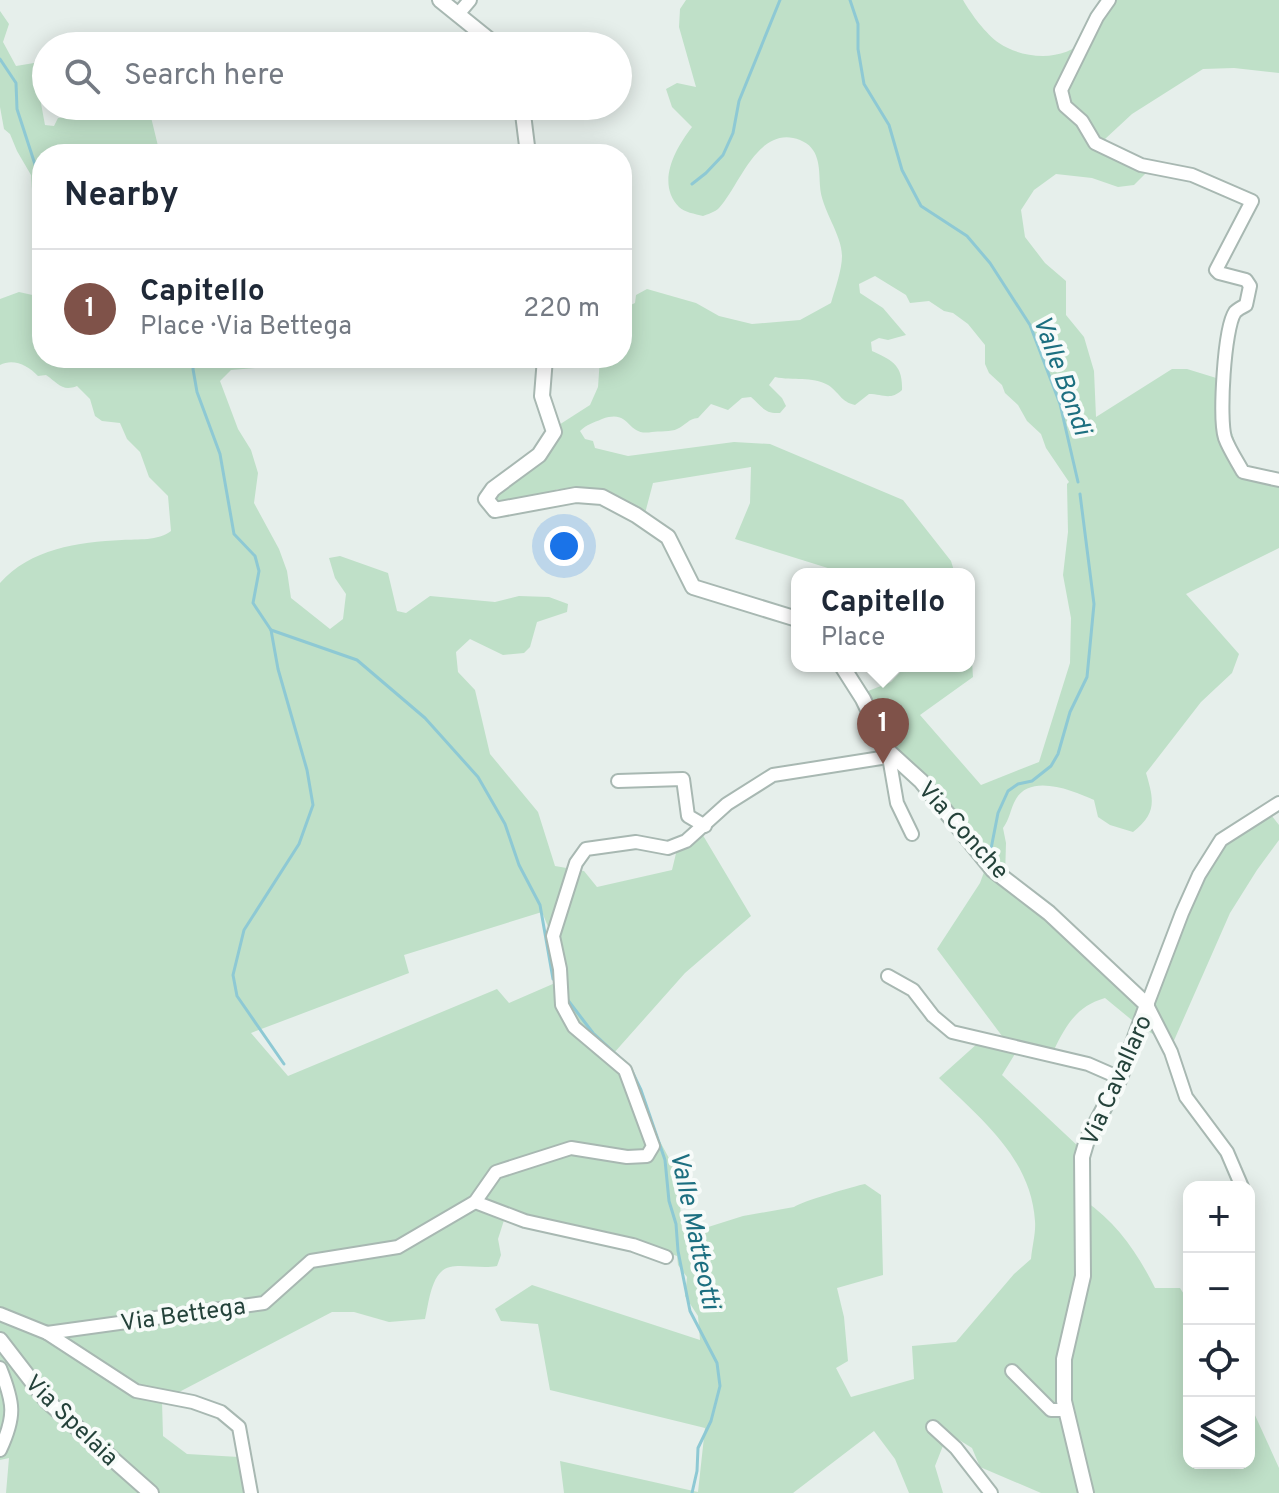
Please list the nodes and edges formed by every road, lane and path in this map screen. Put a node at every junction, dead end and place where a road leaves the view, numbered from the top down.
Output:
1 (440, 0) edge
2 (470, 0) edge
3 (1109, 0) edge
4 (459, 13) junction
5 (481, 32) edge
6 (524, 120) edge
7 (527, 144) edge
8 (544, 368) edge
9 (1279, 480) edge
10 (791, 617) edge
11 (846, 672) edge
12 (888, 751) junction
13 (618, 781) dead end
14 (1279, 803) edge
15 (705, 826) junction
16 (912, 834) dead end
17 (888, 976) dead end
18 (1147, 1005) junction
19 (1120, 1078) junction
20 (1239, 1181) edge
21 (475, 1202) junction
22 (666, 1257) dead end
23 (0, 1314) edge
24 (47, 1333) junction
25 (0, 1340) edge
26 (0, 1368) edge
27 (1012, 1371) dead end
28 (1066, 1410) junction
29 (933, 1427) dead end
30 (0, 1450) edge
31 (151, 1493) edge
32 (251, 1493) edge
33 (991, 1493) edge
34 (1086, 1493) edge

1 - 4 street
2 - 4 street
3 - 9 street
4 - 5 street
6 - 7 street
8 - 10 street
11 - 12 street, Via Conche
12 - 15 street, Via Bettega
12 - 16 street
12 - 18 street, Via Conche
13 - 15 street
14 - 18 street
15 - 21 street, Via Bettega
17 - 19 street
18 - 19 street, Via Cavallaro
18 - 20 street, Via Cavallaro
19 - 28 street, Via Cavallaro
21 - 22 street
21 - 24 street, Via Bettega
23 - 24 street, Via Bettega
24 - 32 street, Via Bettega
25 - 31 street, Via Spelaia
26 - 30 street
27 - 28 street
28 - 34 street, Via Cavallaro
29 - 33 street

